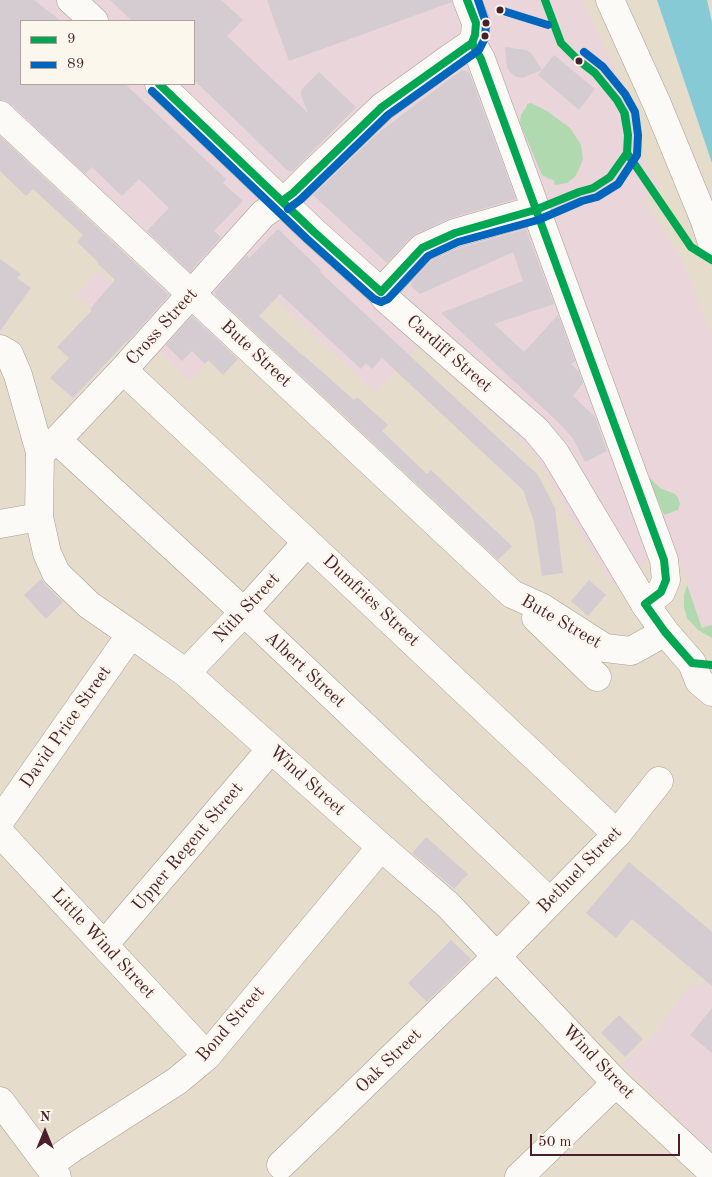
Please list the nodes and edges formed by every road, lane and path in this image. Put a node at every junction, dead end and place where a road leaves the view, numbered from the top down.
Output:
1 (467, 0) edge
2 (610, 0) edge
3 (472, 43) junction
4 (160, 85) edge
5 (0, 115) edge
6 (282, 201) junction
7 (536, 210) junction
8 (712, 243) edge
9 (381, 292) junction
10 (192, 293) junction
11 (0, 349) edge
12 (123, 370) junction
13 (49, 446) junction
14 (39, 516) junction
15 (0, 524) edge
16 (307, 542) junction
17 (512, 594) junction
18 (645, 604) junction
19 (244, 612) junction
20 (665, 632) junction
21 (132, 634) junction
22 (702, 664) edge
23 (186, 674) junction
24 (597, 678) dead end
25 (712, 692) edge
26 (272, 749) junction
27 (659, 780) dead end
28 (0, 821) edge
29 (0, 833) edge
30 (617, 834) junction
31 (380, 847) junction
32 (550, 902) junction
33 (104, 945) junction
34 (498, 956) junction
35 (207, 1056) junction
36 (616, 1083) junction
37 (0, 1100) edge
38 (281, 1165) dead end
39 (53, 1171) edge
40 (712, 1172) edge
41 (518, 1177) edge

1 - 3 street
2 - 8 street
3 - 6 street, Cross Street
3 - 7 street
4 - 6 street, Cardiff Street
5 - 10 street, Bute Street
6 - 9 street, Cardiff Street
6 - 10 street, Cross Street
7 - 9 street
7 - 18 street
9 - 18 street, Cardiff Street
10 - 12 street, Cross Street
10 - 17 street, Bute Street
11 - 13 street, Wind Street
12 - 13 street, Cross Street
12 - 16 street, Dumfries Street
13 - 14 street, Wind Street
13 - 19 street, Albert Street
14 - 15 street
14 - 21 street, Wind Street
16 - 19 street, Nith Street
16 - 30 street, Dumfries Street
17 - 20 street, Bute Street
17 - 24 street, Bute Street
18 - 20 street, Cardiff Street
19 - 23 street, Nith Street
19 - 32 street, Albert Street
20 - 22 street, Cardiff Street
21 - 23 street, Wind Street
21 - 28 street, David Price Street
22 - 25 street, Cardiff Street
23 - 26 street, Wind Street
26 - 31 street, Wind Street
26 - 33 street, Upper Regent Street
27 - 30 street, Bethuel Street
29 - 33 street, Little Wind Street
30 - 32 street, Bethuel Street
31 - 34 street, Wind Street
31 - 35 street, Bond Street
32 - 34 street, Bethuel Street
33 - 35 street, Little Wind Street
34 - 36 street, Wind Street
34 - 38 street, Oak Street
35 - 39 street, Bond Street
36 - 40 street, Wind Street
36 - 41 street
37 - 39 street

